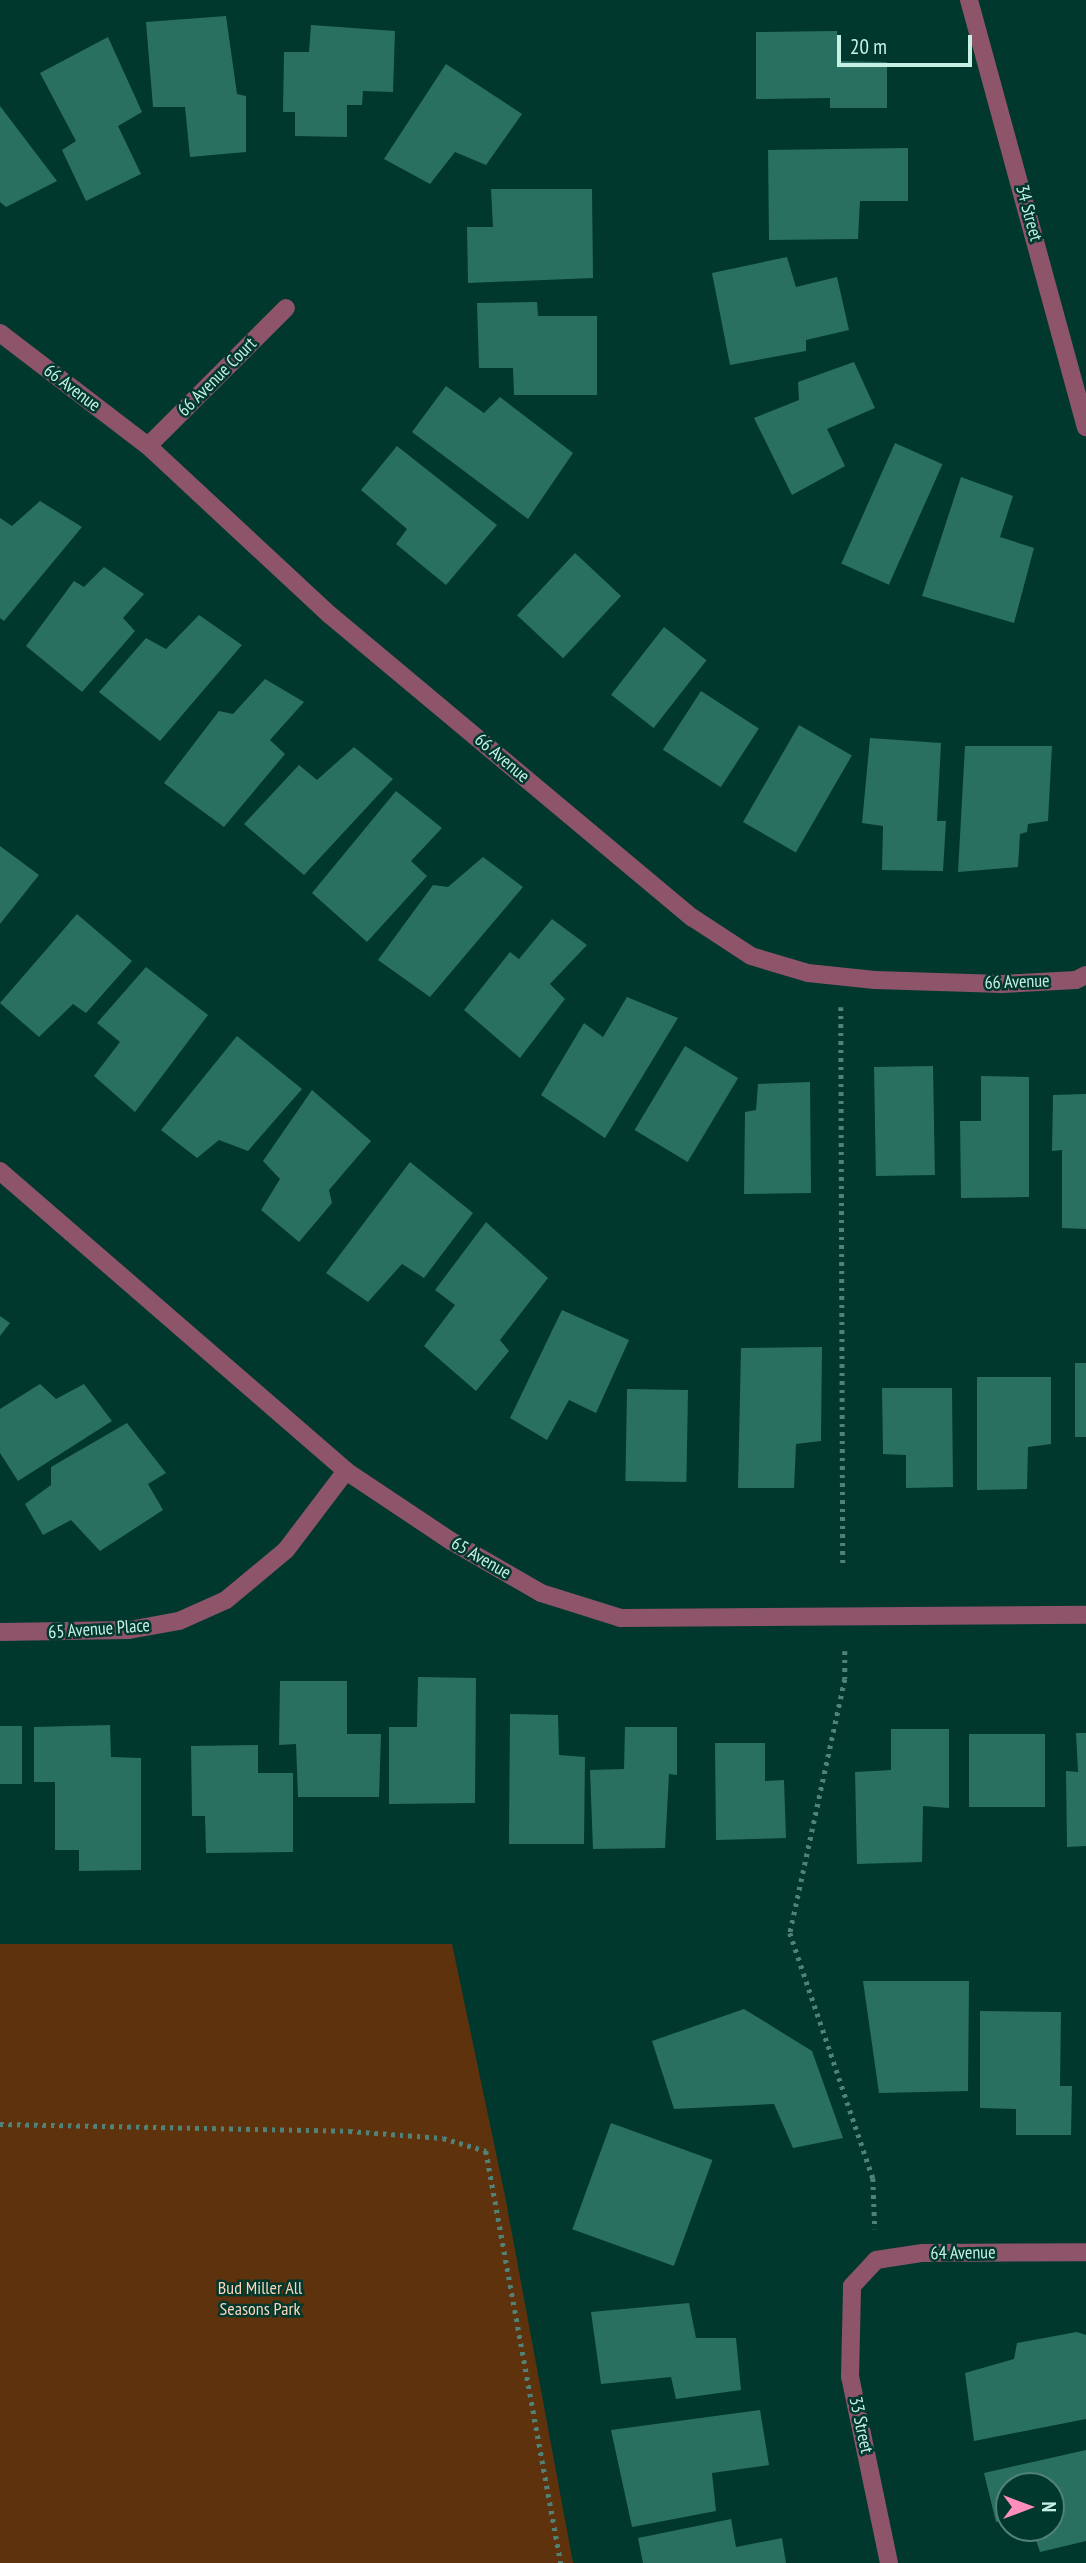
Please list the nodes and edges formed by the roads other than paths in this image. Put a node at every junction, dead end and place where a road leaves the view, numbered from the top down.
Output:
1 (969, 0) edge
2 (286, 308) dead end
3 (0, 333) edge
4 (1086, 427) edge
5 (148, 446) junction
6 (1086, 975) edge
7 (0, 1171) edge
8 (346, 1471) junction
9 (1086, 1615) edge
10 (0, 1632) edge
11 (1086, 2252) edge
12 (852, 2286) joint
13 (889, 2563) edge

1 - 4 street, 34 Street
2 - 5 street, 66 Avenue Court
3 - 5 street, 66 Avenue
5 - 6 street, 66 Avenue
7 - 8 street, 65 Avenue
8 - 9 street, 65 Avenue
8 - 10 street, 65 Avenue Place
11 - 12 street, 64 Avenue
12 - 13 street, 33 Street

